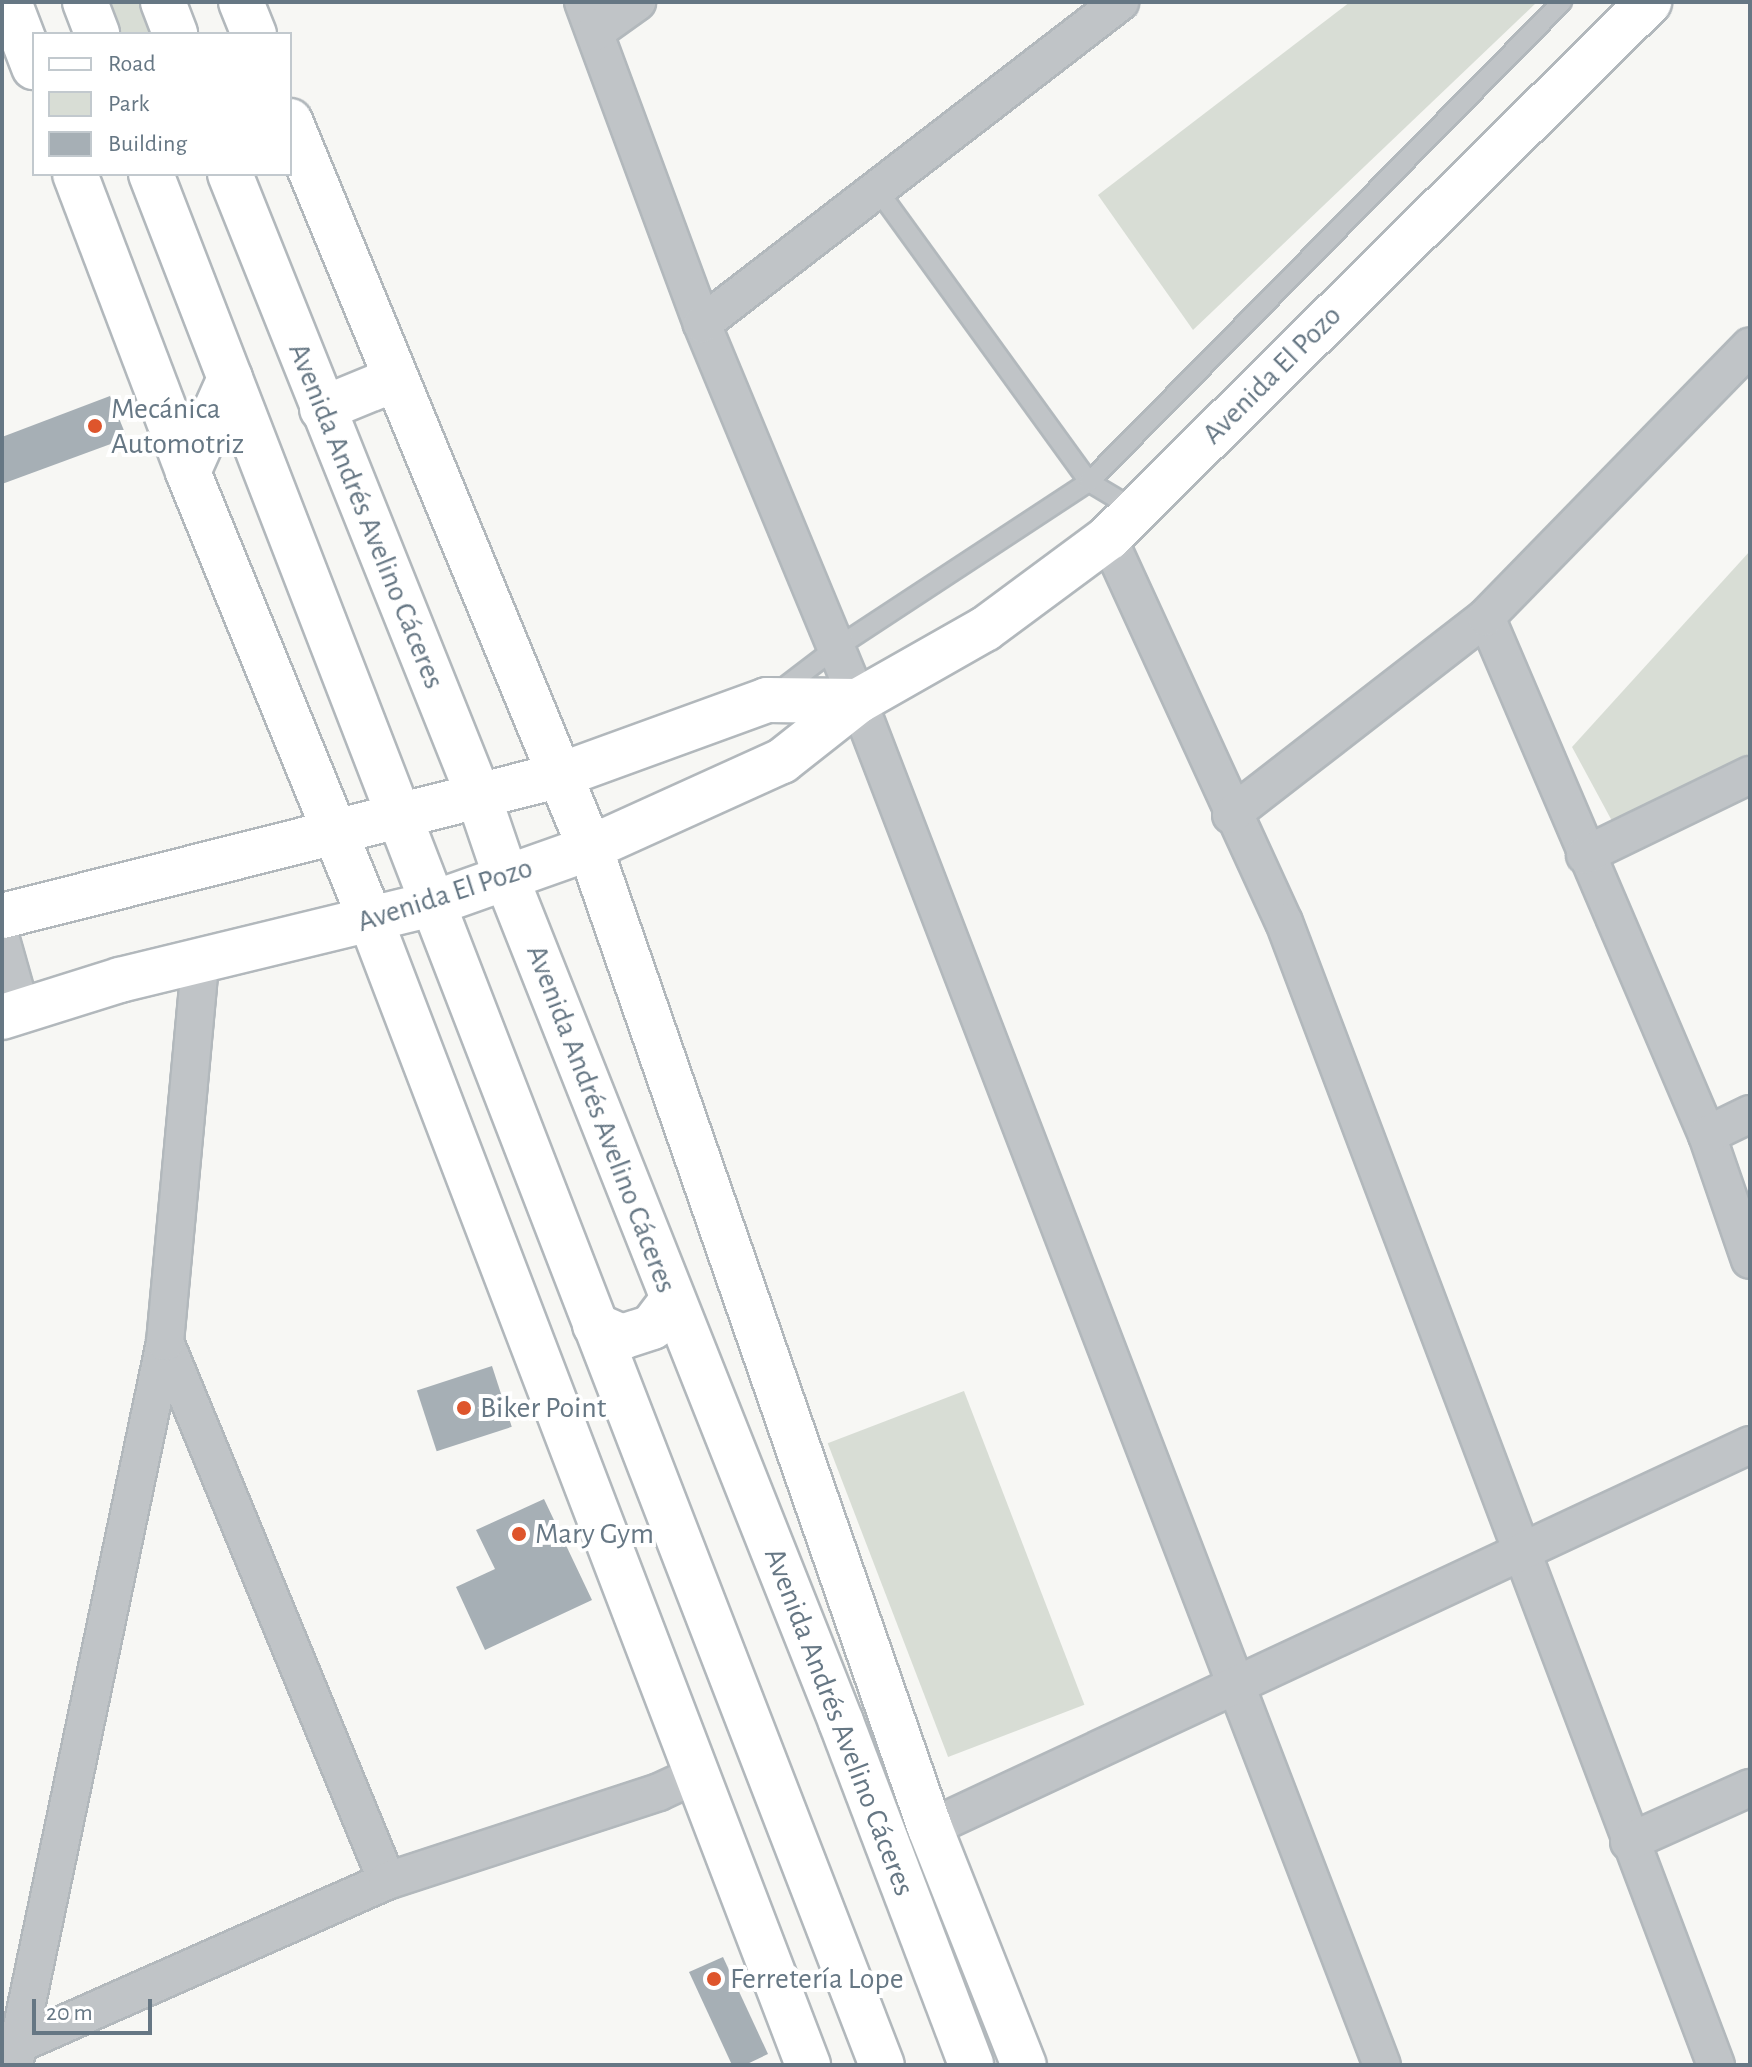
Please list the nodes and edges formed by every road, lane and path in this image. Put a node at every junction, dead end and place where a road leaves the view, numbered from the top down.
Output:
1 (9, 2) edge
2 (85, 2) edge
3 (163, 2) edge
4 (241, 2) edge
5 (637, 2) edge
6 (1120, 2) edge
7 (1562, 2) edge
8 (1649, 2) edge
9 (589, 17) edge
10 (96, 32) edge
11 (174, 32) edge
12 (253, 32) edge
13 (32, 62) edge
14 (292, 126) edge
15 (76, 176) edge
16 (152, 176) edge
17 (231, 176) edge
18 (877, 189) junction
19 (702, 324) junction
20 (1750, 346) edge
21 (230, 378) junction
22 (395, 379) junction
23 (322, 409) junction
24 (188, 472) junction
25 (1089, 482) junction
26 (1122, 524) junction
27 (1486, 617) junction
28 (833, 650) junction
29 (767, 700) junction
30 (858, 701) junction
31 (561, 775) junction
32 (1750, 775) edge
33 (477, 792) junction
34 (1231, 815) junction
35 (398, 819) junction
36 (337, 833) junction
37 (590, 848) junction
38 (1585, 855) junction
39 (506, 877) junction
40 (432, 904) junction
41 (2, 916) edge
42 (371, 921) junction
43 (2, 943) edge
44 (200, 965) junction
45 (12, 1013) edge
46 (1750, 1114) edge
47 (1707, 1135) junction
48 (1750, 1260) edge
49 (672, 1300) junction
50 (595, 1325) junction
51 (165, 1342) junction
52 (1750, 1445) edge
53 (1524, 1553) junction
54 (1238, 1681) junction
55 (694, 1776) junction
56 (1750, 1788) edge
57 (930, 1828) junction
58 (1629, 1842) junction
59 (387, 1881) junction
60 (12, 2054) edge
61 (808, 2065) edge
62 (882, 2065) edge
63 (971, 2065) edge
64 (1024, 2065) edge
65 (1382, 2065) edge
66 (1716, 2065) edge

1 - 13 street
2 - 10 street
3 - 11 street
4 - 12 street
5 - 9 street
6 - 18 street
7 - 25 lane
8 - 26 street, Avenida El Pozo
9 - 19 street
14 - 22 street
15 - 24 street
16 - 21 street
17 - 23 street, Avenida Andrés Avelino Cáceres
18 - 19 street
18 - 25 lane
19 - 28 street
20 - 27 street
21 - 24 street
21 - 35 street
22 - 23 street
22 - 31 street
23 - 33 street, Avenida Andrés Avelino Cáceres
24 - 36 street
25 - 26 lane
25 - 28 lane
26 - 30 street, Avenida El Pozo
26 - 34 street
27 - 34 street
27 - 38 street
28 - 29 lane
28 - 30 street
29 - 30 street
29 - 31 street
30 - 37 street, Avenida El Pozo
30 - 54 street
31 - 33 street
31 - 37 street
32 - 38 street
33 - 35 street
33 - 39 street, Avenida Andrés Avelino Cáceres
34 - 53 street
35 - 36 street
35 - 40 street
36 - 41 street
36 - 42 street
37 - 39 street, Avenida El Pozo
37 - 57 street
38 - 47 street
39 - 40 street, Avenida El Pozo
39 - 49 street, Avenida Andrés Avelino Cáceres
40 - 42 street, Avenida El Pozo
40 - 50 street
42 - 44 street, Avenida El Pozo
42 - 55 street
43 - 45 street
44 - 45 street, Avenida El Pozo
44 - 51 street
46 - 47 street
47 - 48 street
49 - 50 street
49 - 63 street, Avenida Andrés Avelino Cáceres
50 - 62 street
51 - 59 street
51 - 60 street
52 - 53 street
53 - 54 street
53 - 58 street
54 - 57 street
54 - 65 street
55 - 59 street
55 - 61 street
56 - 58 street
57 - 64 street
58 - 66 street
59 - 60 street

